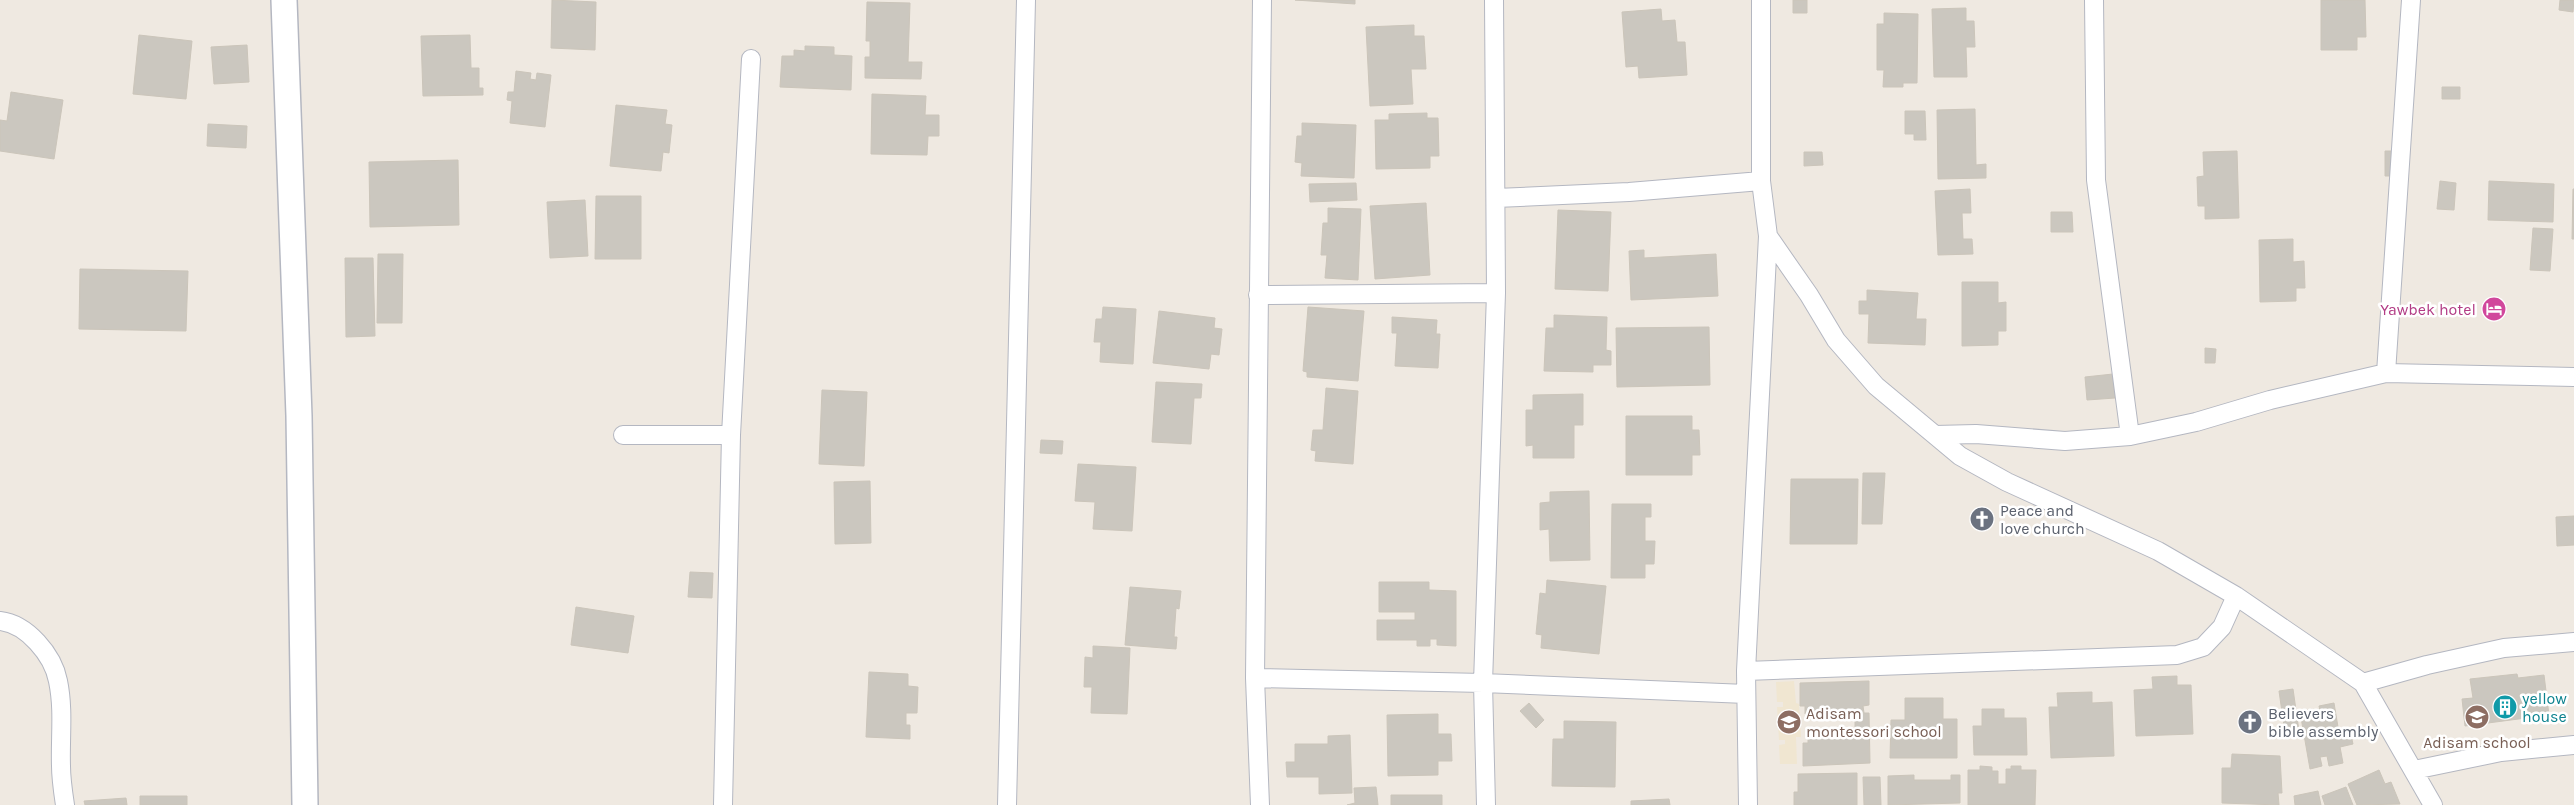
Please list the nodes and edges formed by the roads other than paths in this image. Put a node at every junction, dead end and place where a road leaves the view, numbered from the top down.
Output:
1 (284, 0) edge
2 (1026, 0) edge
3 (1262, 0) edge
4 (1494, 0) edge
5 (1761, 0) edge
6 (2094, 0) edge
7 (2411, 0) edge
8 (751, 59) dead end
9 (1760, 181) junction
10 (1496, 198) junction
11 (1768, 236) junction
12 (1496, 293) junction
13 (1258, 295) junction
14 (2386, 373) junction
15 (2574, 377) edge
16 (623, 435) dead end
17 (731, 435) junction
18 (1935, 435) junction
19 (2130, 436) junction
20 (2236, 596) junction
21 (0, 621) edge
22 (2574, 642) edge
23 (1746, 671) junction
24 (1254, 678) junction
25 (1483, 683) junction
26 (2363, 683) junction
27 (1746, 694) junction
28 (2574, 745) edge
29 (2414, 770) junction
30 (65, 805) edge
31 (305, 805) edge
32 (723, 805) edge
33 (1007, 805) edge
34 (1260, 805) edge
35 (1486, 805) edge
36 (1748, 805) edge
37 (2433, 805) edge

1 - 31 street
2 - 33 street
3 - 13 street
4 - 10 street
5 - 9 street
6 - 19 street
7 - 14 street
8 - 17 street
9 - 10 street
9 - 11 street
10 - 12 street
11 - 18 street
11 - 23 street
12 - 13 street
12 - 25 street
13 - 24 street
14 - 15 street
14 - 19 street
16 - 17 street
17 - 32 street
18 - 19 street
18 - 20 street
20 - 23 street
20 - 26 street
21 - 30 street
22 - 26 street
23 - 27 street
24 - 25 street
24 - 34 street
25 - 27 street
25 - 35 street
26 - 29 street
27 - 36 street
28 - 29 street
29 - 37 street

